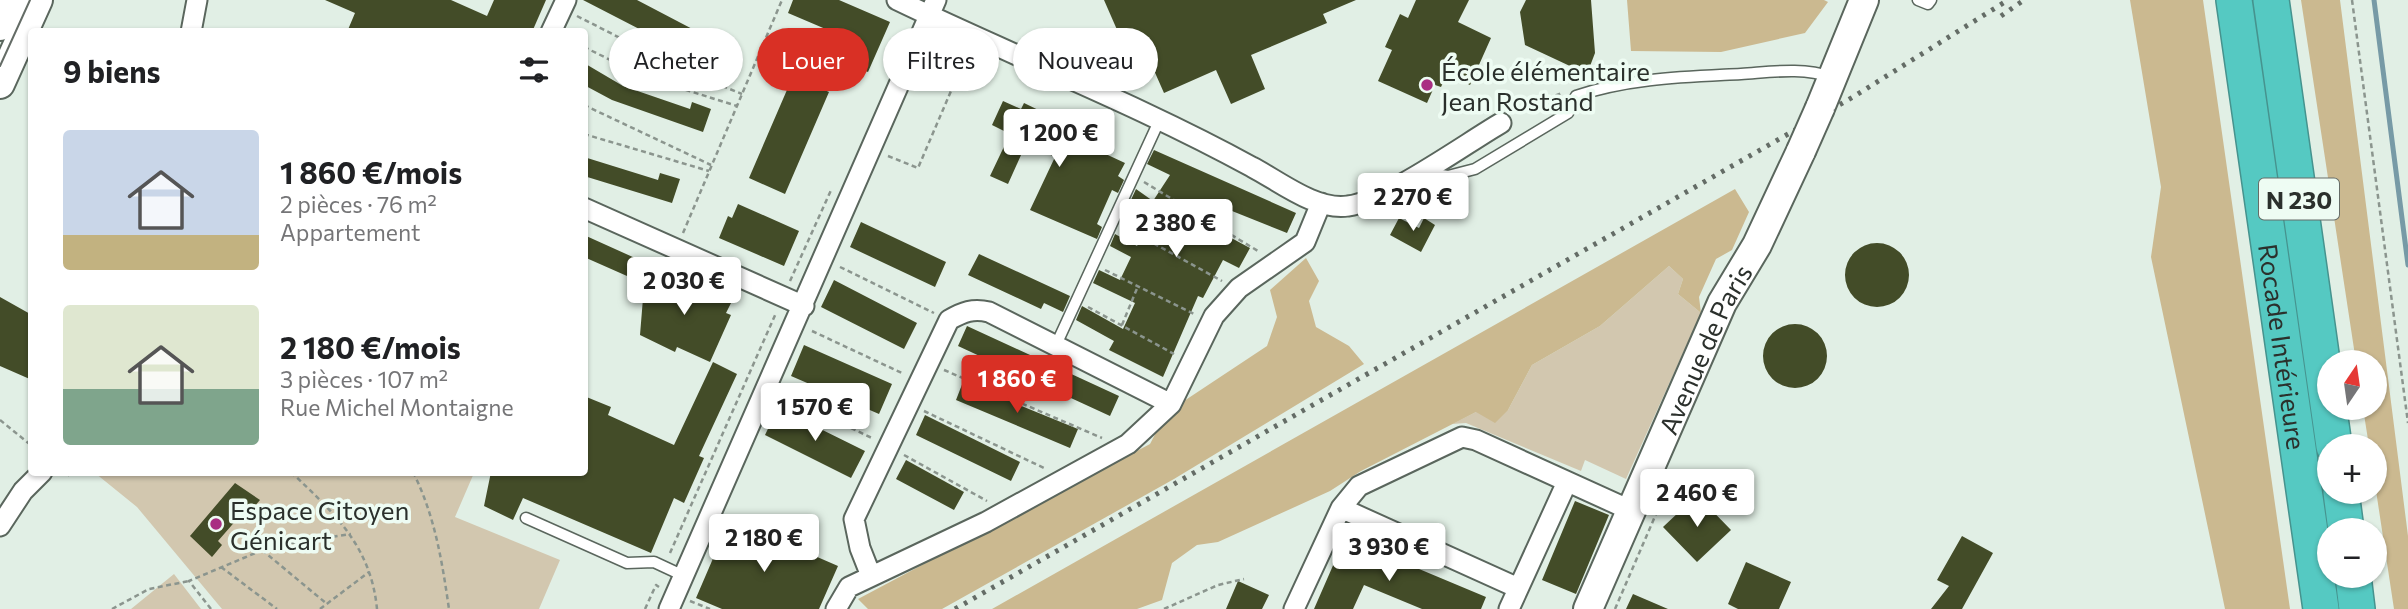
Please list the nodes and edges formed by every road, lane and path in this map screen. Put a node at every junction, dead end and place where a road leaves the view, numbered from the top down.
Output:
1 (11, 0) edge
2 (38, 0) edge
3 (197, 0) edge
4 (782, 0) edge
5 (897, 0) edge
6 (1864, 0) edge
7 (1918, 0) edge
8 (1931, 0) edge
9 (2234, 0) edge
10 (2271, 0) edge
11 (2353, 0) edge
12 (564, 4) edge
13 (933, 8) edge
14 (0, 26) edge
15 (195, 28) edge
16 (553, 28) edge
17 (588, 49) edge
18 (1832, 78) junction
19 (0, 84) edge
20 (951, 91) edge
21 (742, 94) junction
22 (737, 106) junction
23 (588, 107) edge
24 (1160, 119) junction
25 (1501, 123) dead end
26 (588, 135) edge
27 (872, 149) junction
28 (712, 165) junction
29 (709, 171) junction
30 (1420, 172) junction
31 (1133, 174) junction
32 (1321, 203) junction
33 (588, 210) edge
34 (1112, 220) junction
35 (1757, 245) junction
36 (676, 249) junction
37 (824, 259) junction
38 (1276, 261) junction
39 (1092, 264) junction
40 (1138, 286) junction
41 (1237, 290) junction
42 (1076, 301) junction
43 (800, 314) junction
44 (949, 320) junction
45 (1212, 323) junction
46 (1122, 326) junction
47 (1056, 345) junction
48 (928, 363) junction
49 (1192, 363) junction
50 (919, 382) junction
51 (767, 388) junction
52 (908, 403) junction
53 (1171, 404) junction
54 (0, 420) edge
55 (2408, 423) edge
56 (2332, 434) edge
57 (28, 443) edge
58 (887, 445) junction
59 (1123, 446) junction
60 (38, 476) edge
61 (295, 476) edge
62 (415, 476) edge
63 (1065, 478) junction
64 (1567, 482) junction
65 (1341, 508) junction
66 (1006, 511) junction
67 (1632, 511) junction
68 (526, 518) dead end
69 (0, 526) edge
70 (351, 534) junction
71 (262, 550) junction
72 (221, 567) junction
73 (369, 572) junction
74 (684, 576) junction
75 (871, 576) junction
76 (1244, 579) dead end
77 (189, 580) junction
78 (1518, 588) junction
79 (2354, 588) edge
80 (327, 604) junction
81 (112, 609) edge
82 (211, 609) edge
83 (276, 609) edge
84 (320, 609) edge
85 (377, 609) edge
86 (449, 609) edge
87 (669, 609) edge
88 (836, 609) edge
89 (1164, 609) edge
90 (1294, 609) edge
91 (1508, 609) edge
92 (1588, 609) edge
93 (1604, 609) edge
94 (2321, 609) edge
95 (2357, 609) edge

1 - 14 main road
2 - 19 main road
3 - 15 street
4 - 21 path
5 - 13 street
6 - 18 main road, Avenue de Paris
7 - 8 lane
9 - 94 highway, Rocade Intérieure / N 230
10 - 56 highway, N 230
11 - 55 path
12 - 16 street
12 - 21 path
13 - 24 street
13 - 27 street
17 - 22 path
18 - 30 lane
18 - 35 main road, Avenue de Paris, bridge
20 - 27 path
21 - 22 path
22 - 28 path
23 - 28 path
24 - 31 lane
24 - 32 street
25 - 30 street
26 - 29 path
27 - 37 street
28 - 29 path
29 - 36 path
30 - 32 street
31 - 34 lane
31 - 38 path
32 - 38 street
33 - 36 street
34 - 39 lane
34 - 41 path
35 - 67 main road, Avenue de Paris
35 - 93 main road, Avenue de Paris
36 - 43 street
37 - 43 street
37 - 44 path
38 - 41 street
39 - 40 path
39 - 42 lane
40 - 45 path
40 - 46 path
41 - 45 street
42 - 46 path
42 - 47 lane
43 - 50 path
43 - 51 street
44 - 47 street
44 - 48 street
45 - 49 street
46 - 49 path
47 - 53 street
48 - 50 street
48 - 59 path
49 - 53 street
50 - 52 street
51 - 58 path
51 - 74 street
52 - 58 street
52 - 63 path
53 - 59 street
54 - 57 path
58 - 66 path
58 - 75 street
59 - 63 street
60 - 69 street
61 - 70 path
62 - 86 path
63 - 66 street
64 - 65 street
64 - 67 street
64 - 78 street
65 - 78 street
65 - 90 street
66 - 75 street
67 - 92 main road, Avenue de Paris
68 - 74 lane
70 - 71 path
70 - 73 path
71 - 72 path
71 - 80 path
72 - 77 path
72 - 83 path
73 - 80 path
73 - 85 path
74 - 87 street
75 - 88 street
76 - 89 path
77 - 81 path
77 - 82 path
78 - 91 street
79 - 95 highway
80 - 84 path

